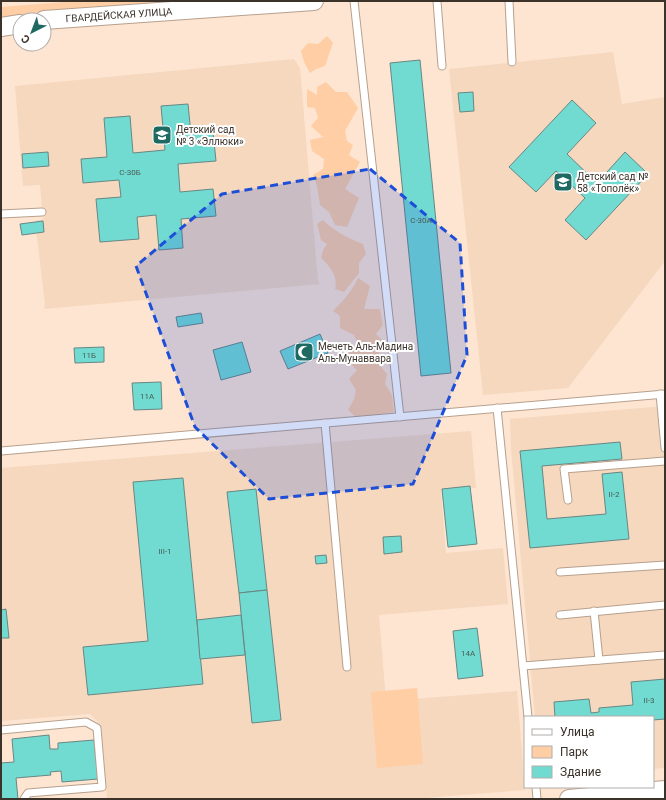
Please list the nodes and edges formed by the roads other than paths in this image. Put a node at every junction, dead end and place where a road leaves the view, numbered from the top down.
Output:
1 (312, 1) edge
2 (354, 1) edge
3 (437, 1) edge
4 (509, 1) edge
5 (210, 5) edge
6 (52, 19) edge
7 (12, 25) edge
8 (1, 27) edge
9 (512, 62) dead end
10 (442, 66) dead end
11 (42, 212) dead end
12 (1, 214) edge
13 (663, 394) edge
14 (497, 408) junction
15 (400, 417) junction
16 (325, 423) junction
17 (665, 448) edge
18 (1, 451) edge
19 (665, 461) edge
20 (568, 500) dead end
21 (665, 565) edge
22 (560, 572) dead end
23 (665, 605) edge
24 (594, 612) junction
25 (560, 615) dead end
26 (665, 655) edge
27 (600, 660) junction
28 (523, 666) junction
29 (347, 668) dead end
30 (528, 716) edge
31 (1, 730) edge
32 (536, 788) edge
33 (665, 790) edge
34 (24, 799) edge
35 (537, 799) edge
36 (569, 799) edge

1 - 5 street, ГВАРДЕЙСКАЯ УЛИЦА
2 - 15 lane
3 - 10 lane
4 - 9 lane
5 - 6 street, ГВАРДЕЙСКАЯ УЛИЦА
7 - 8 street
11 - 12 lane
13 - 14 lane
13 - 17 lane
14 - 15 lane
14 - 28 lane
15 - 16 lane
16 - 18 lane
16 - 29 lane
19 - 20 lane
21 - 22 lane
23 - 24 lane
24 - 25 lane
24 - 27 lane
26 - 27 lane
27 - 28 lane
28 - 30 lane
31 - 34 lane
32 - 35 lane
33 - 36 street

